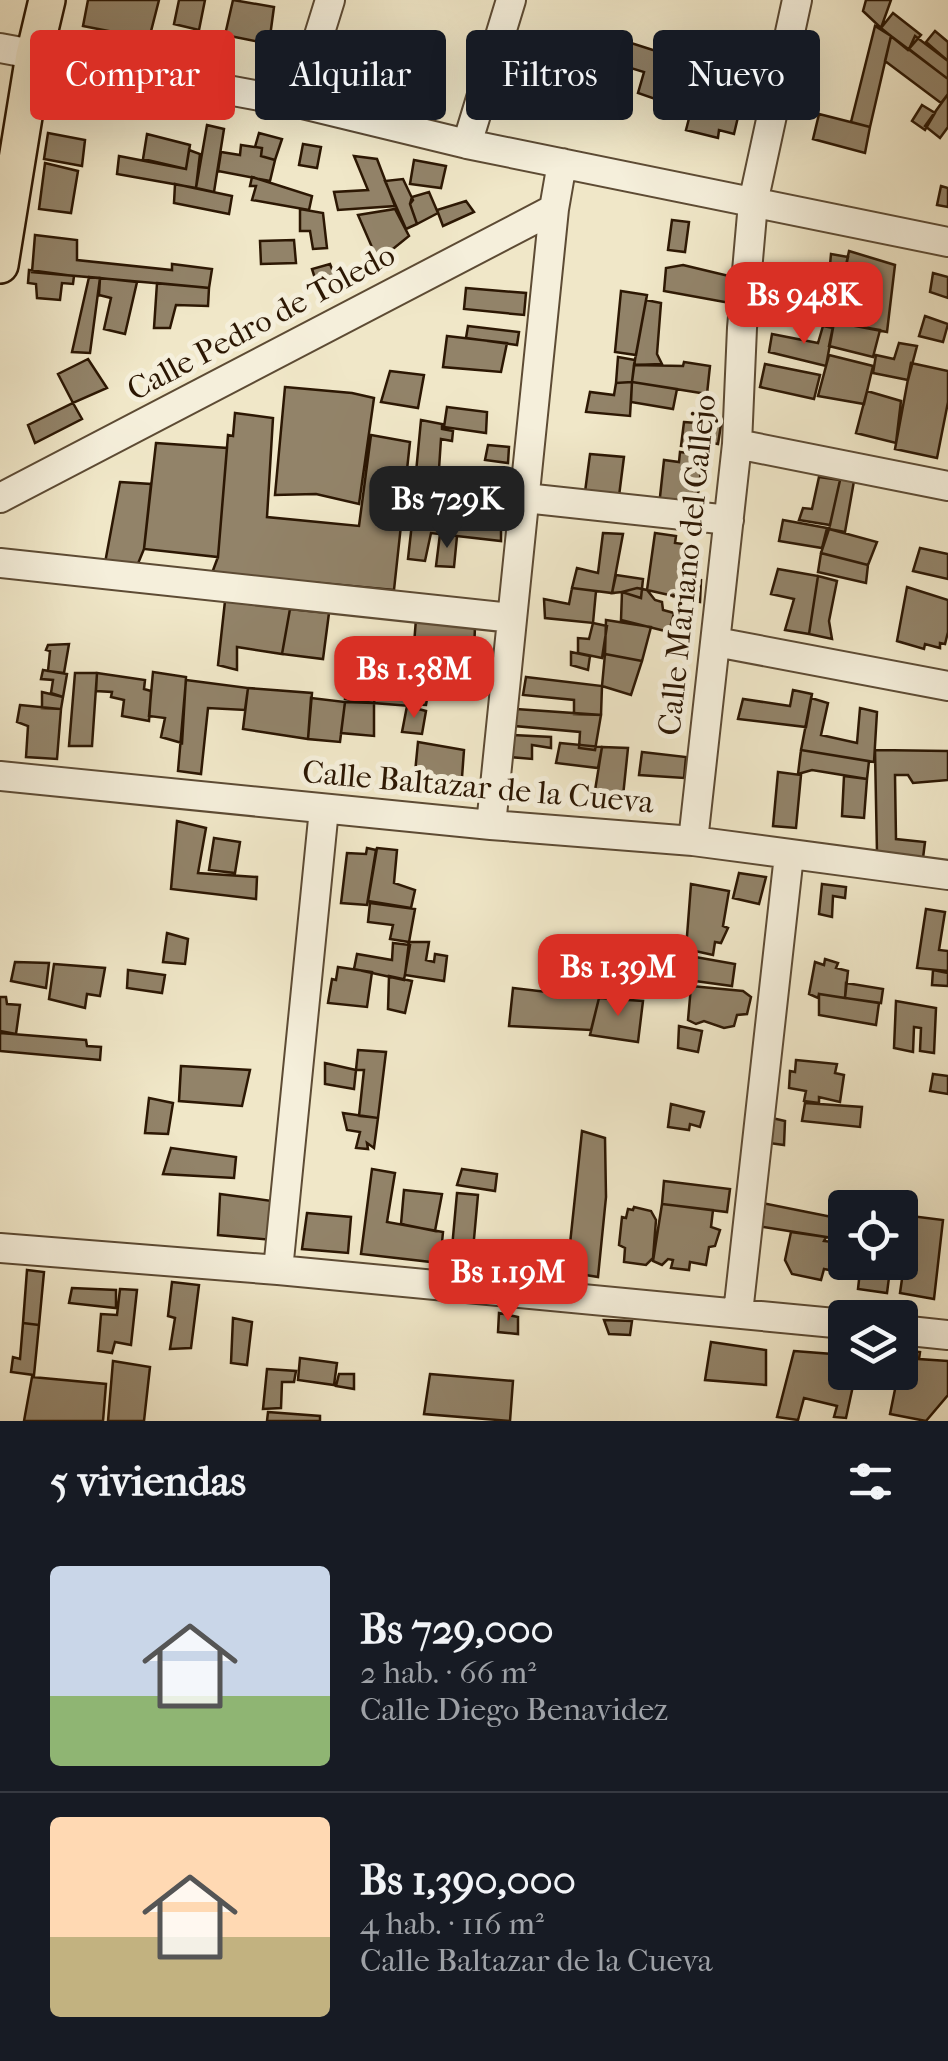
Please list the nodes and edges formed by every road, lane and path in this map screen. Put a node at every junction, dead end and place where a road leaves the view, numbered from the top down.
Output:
1 (46, 0) edge
2 (330, 0) edge
3 (511, 0) edge
4 (797, 0) edge
5 (321, 30) edge
6 (17, 51) edge
7 (255, 95) edge
8 (368, 120) edge
9 (466, 144) junction
10 (562, 164) junction
11 (753, 204) junction
12 (554, 209) junction
13 (948, 242) edge
14 (0, 265) edge
15 (738, 444) junction
16 (948, 486) edge
17 (0, 498) edge
18 (525, 498) junction
19 (729, 520) junction
20 (0, 563) edge
21 (512, 618) junction
22 (716, 642) junction
23 (948, 686) edge
24 (0, 776) edge
25 (324, 809) junction
26 (491, 825) junction
27 (693, 842) junction
28 (788, 854) junction
29 (948, 875) edge
30 (0, 1248) edge
31 (278, 1270) junction
32 (738, 1313) junction
33 (828, 1322) edge
34 (918, 1332) edge
35 (948, 1335) edge

1 - 6 main road
2 - 5 street
3 - 9 street
4 - 11 street, Calle Mariano del Callejo
6 - 7 street
6 - 14 main road
8 - 9 street
9 - 10 street
10 - 11 street
10 - 12 street
11 - 13 street
11 - 15 street, Calle Mariano del Callejo
12 - 17 street, Calle Pedro de Toledo
12 - 18 street
15 - 16 street
15 - 19 street, Calle Mariano del Callejo
18 - 19 street
18 - 21 street
19 - 22 street, Calle Mariano del Callejo
20 - 21 street
21 - 26 street
22 - 23 street
22 - 27 street, Calle Mariano del Callejo
24 - 25 street, Calle Baltazar de la Cueva
25 - 26 street, Calle Baltazar de la Cueva
25 - 31 street
26 - 27 street, Calle Baltazar de la Cueva
27 - 28 street, Calle Baltazar de la Cueva
28 - 29 street, Calle Baltazar de la Cueva
28 - 32 street
30 - 31 street
31 - 32 street
32 - 33 street
34 - 35 street

